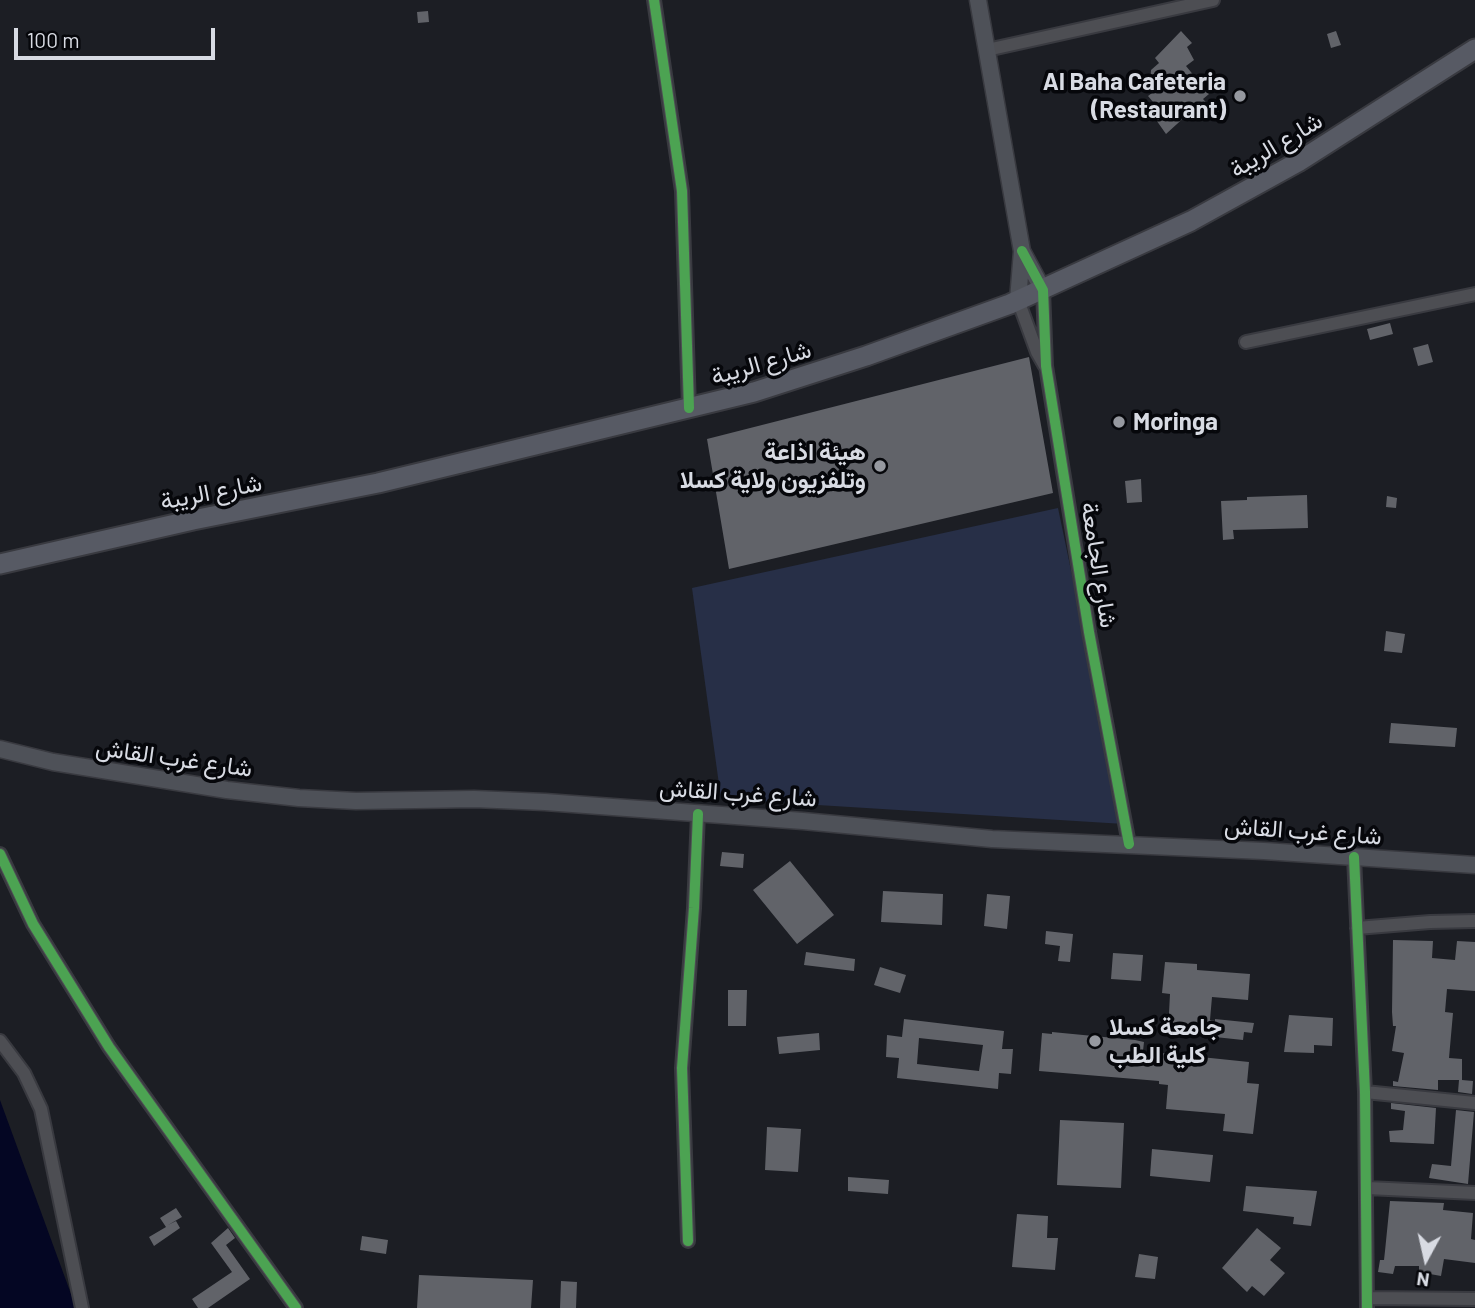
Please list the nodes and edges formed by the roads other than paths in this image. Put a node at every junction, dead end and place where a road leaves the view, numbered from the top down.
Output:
1 (654, 0) edge
2 (978, 0) edge
3 (1213, 0) edge
4 (1475, 48) edge
5 (987, 50) junction
6 (1022, 251) junction
7 (1042, 290) junction
8 (1475, 294) edge
9 (1018, 300) junction
10 (1246, 342) dead end
11 (1046, 366) junction
12 (689, 408) junction
13 (0, 564) edge
14 (0, 749) edge
15 (698, 814) junction
16 (1129, 844) junction
17 (0, 855) edge
18 (1354, 857) junction
19 (1475, 865) edge
20 (1475, 921) edge
21 (1357, 928) junction
22 (0, 1041) edge
23 (1365, 1092) junction
24 (1475, 1104) edge
25 (1367, 1188) junction
26 (1475, 1193) edge
27 (688, 1241) dead end
28 (1475, 1299) edge
29 (1367, 1303) edge
30 (82, 1308) edge
31 (296, 1308) edge

1 - 12 street
2 - 5 main road
3 - 5 street
4 - 7 main road, شارع الريبة
5 - 6 main road
6 - 7 main road
6 - 9 main road
7 - 9 main road, شارع الريبة
7 - 11 street, شارع الجامعة
8 - 10 street
9 - 11 street
9 - 12 main road, شارع الريبة
11 - 16 street, شارع الجامعة
12 - 13 main road, شارع الريبة
14 - 15 main road, شارع غرب القاش
15 - 16 main road, شارع غرب القاش
15 - 27 street
16 - 18 main road, شارع غرب القاش
17 - 31 street
18 - 19 main road, شارع غرب القاش
18 - 21 street
20 - 21 street
21 - 23 street
22 - 30 street
23 - 24 street
23 - 25 street
25 - 26 street
25 - 29 street
28 - 29 street

